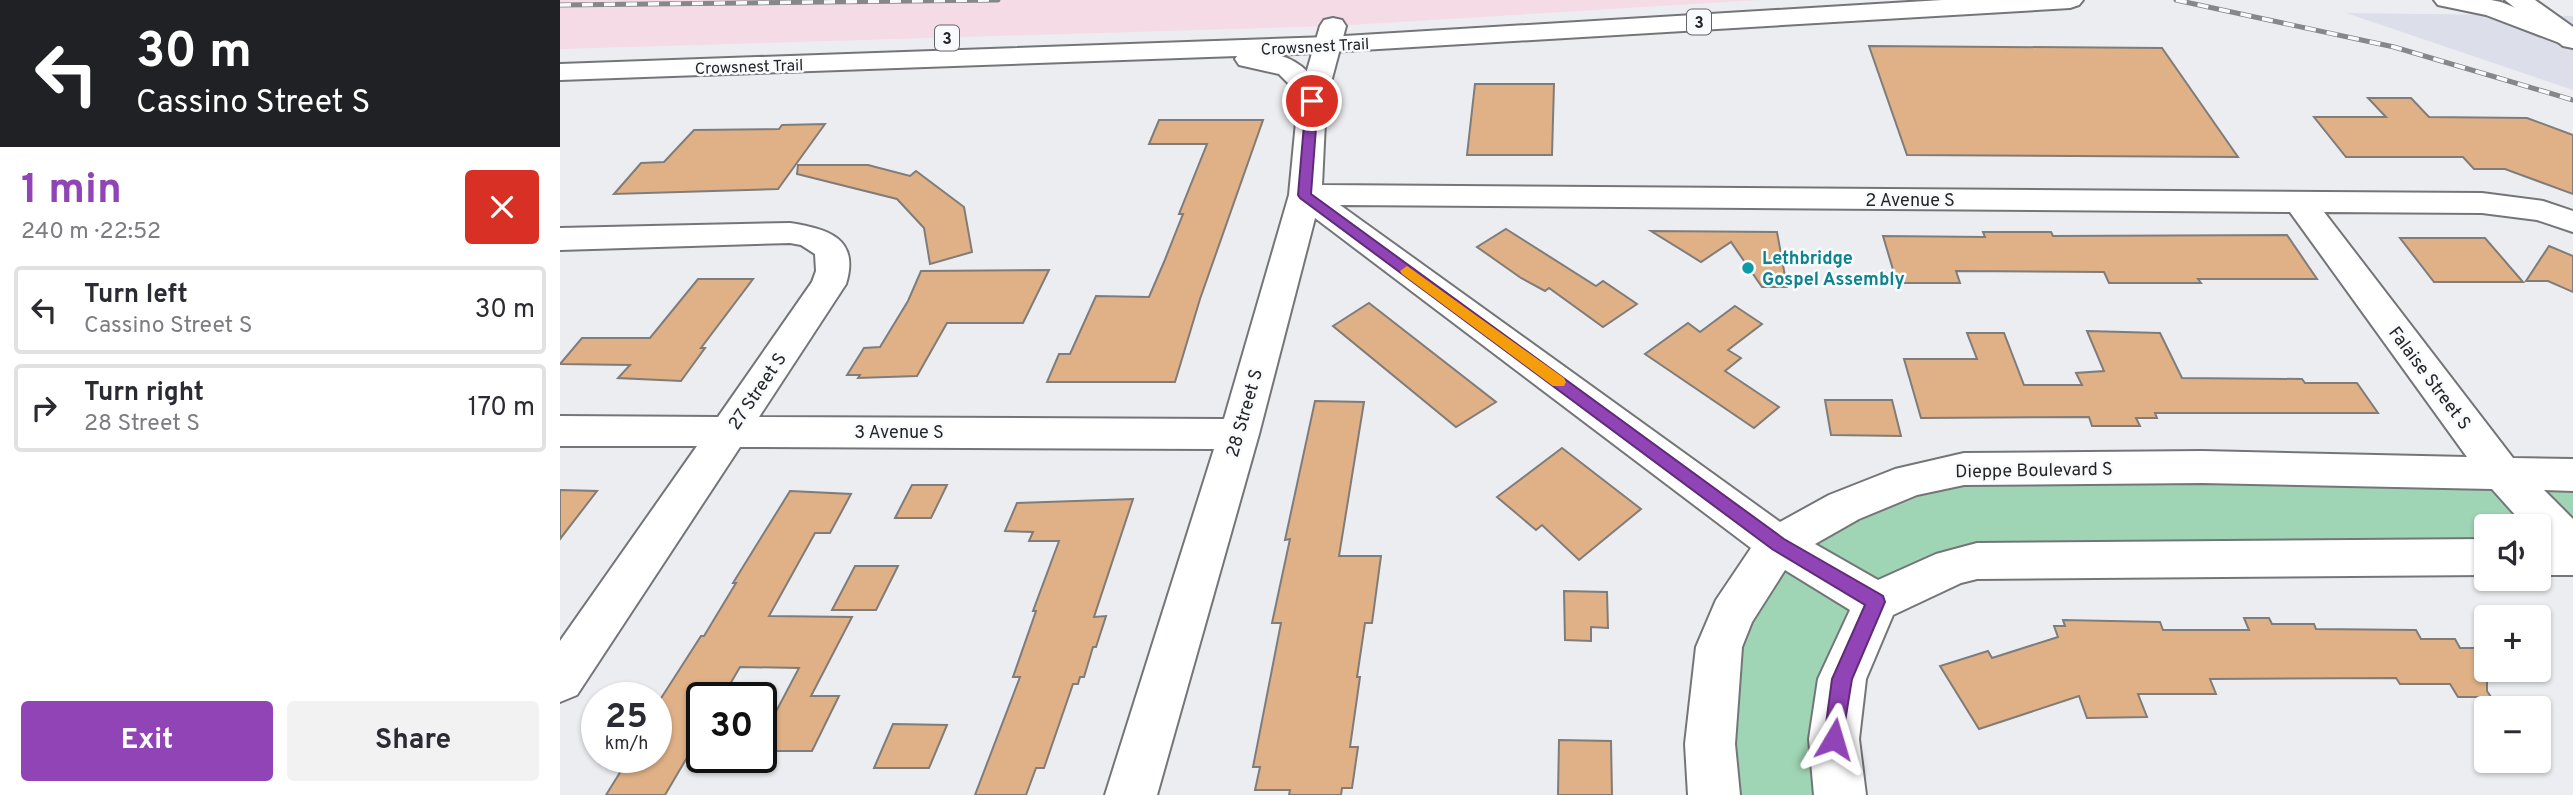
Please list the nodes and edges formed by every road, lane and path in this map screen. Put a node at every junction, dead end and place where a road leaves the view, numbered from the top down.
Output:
1 (1721, 0) edge
2 (2070, 0) edge
3 (2447, 0) edge
4 (2518, 0) edge
5 (2540, 0) edge
6 (2573, 22) edge
7 (1331, 36) junction
8 (2573, 40) edge
9 (560, 50) edge
10 (1170, 53) junction
11 (560, 72) edge
12 (1312, 101) junction
13 (1304, 195) junction
14 (2300, 202) junction
15 (2573, 222) edge
16 (560, 239) edge
17 (560, 431) edge
18 (730, 431) junction
19 (1239, 434) junction
20 (2500, 471) junction
21 (2573, 475) edge
22 (2573, 542) edge
23 (1778, 544) junction
24 (2474, 557) edge
25 (2551, 557) edge
26 (2573, 557) edge
27 (1876, 602) junction
28 (560, 680) edge
29 (1131, 795) edge
30 (1714, 795) edge
31 (1840, 795) edge

1 - 7 main road, Crowsnest Trail / 3
2 - 7 main road, Crowsnest Trail / 3
3 - 8 main road
4 - 8 main road
5 - 6 main road
7 - 9 main road, Crowsnest Trail / 3
7 - 10 main road, Crowsnest Trail / 3
7 - 12 main road, 28 Street S
10 - 11 main road, Crowsnest Trail / 3
10 - 12 main road
12 - 13 main road, 28 Street S
13 - 14 main road, 2 Avenue S
13 - 19 main road, 28 Street S
13 - 23 main road
14 - 15 main road, 2 Avenue S
14 - 20 main road, Falaise Street S
16 - 18 main road, 27 Street S
17 - 18 main road, 3 Avenue S
18 - 19 main road, 3 Avenue S
18 - 28 main road, 27 Street S
19 - 29 main road, 28 Street S
20 - 21 main road, Dieppe Boulevard S
20 - 22 main road, Falaise Street S
20 - 23 main road, Dieppe Boulevard S
23 - 27 main road
23 - 30 main road, Dieppe Boulevard S
24 - 27 main road
25 - 26 main road
27 - 31 main road

